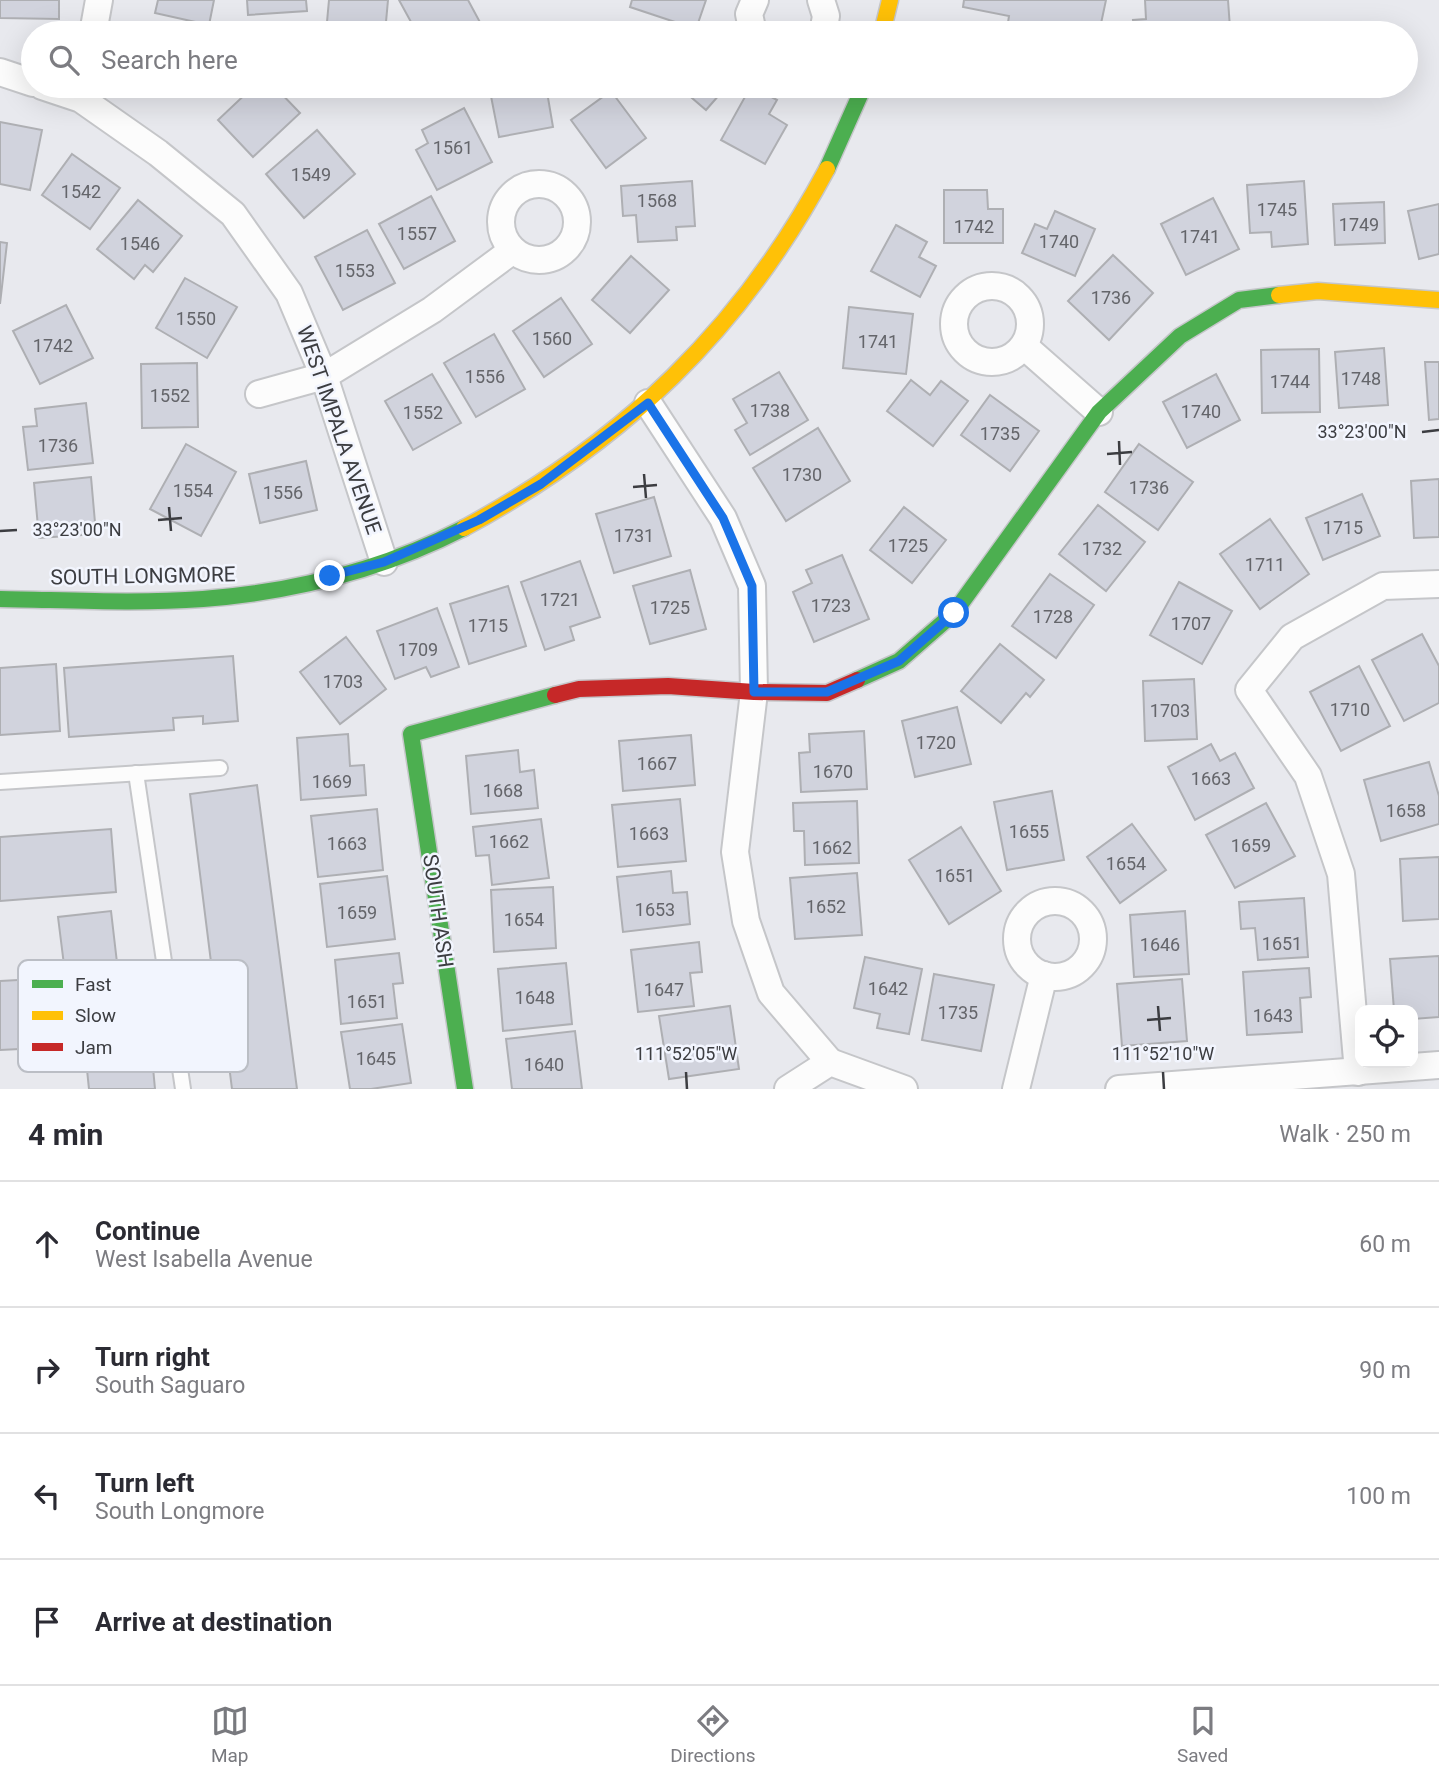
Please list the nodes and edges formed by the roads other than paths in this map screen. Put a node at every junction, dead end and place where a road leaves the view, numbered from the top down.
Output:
1 (99, 0) edge
2 (755, 0) edge
3 (821, 0) edge
4 (890, 0) edge
5 (95, 21) edge
6 (750, 21) edge
7 (828, 21) edge
8 (885, 21) edge
9 (0, 72) edge
10 (21, 79) edge
11 (89, 98) edge
12 (859, 98) edge
13 (513, 250) dead end
14 (1439, 300) edge
15 (1024, 346) dead end
16 (324, 376) junction
17 (259, 394) dead end
18 (648, 403) junction
19 (1100, 412) junction
20 (384, 562) junction
21 (1439, 584) edge
22 (0, 599) edge
23 (754, 692) junction
24 (219, 768) dead end
25 (136, 773) junction
26 (0, 782) edge
27 (164, 960) edge
28 (1044, 975) dead end
29 (830, 1062) junction
30 (1439, 1065) edge
31 (1358, 1072) junction
32 (465, 1089) edge
33 (788, 1089) edge
34 (904, 1089) edge
35 (1016, 1089) edge
36 (1119, 1089) edge

1 - 5 street
2 - 6 street
3 - 7 street
4 - 8 street
9 - 10 street
11 - 16 street, WEST IMPALA AVENUE
12 - 18 street, SOUTH LONGMORE
13 - 16 street
14 - 19 street
15 - 19 street
16 - 17 street
16 - 20 street, WEST IMPALA AVENUE
18 - 20 street, SOUTH LONGMORE
18 - 23 street
19 - 23 street
20 - 22 street, SOUTH LONGMORE
21 - 31 street
23 - 29 street
23 - 32 street, SOUTH ASH
24 - 25 lane
25 - 26 lane
25 - 27 lane
28 - 35 street
29 - 33 street
29 - 34 street
30 - 31 street
31 - 36 street

